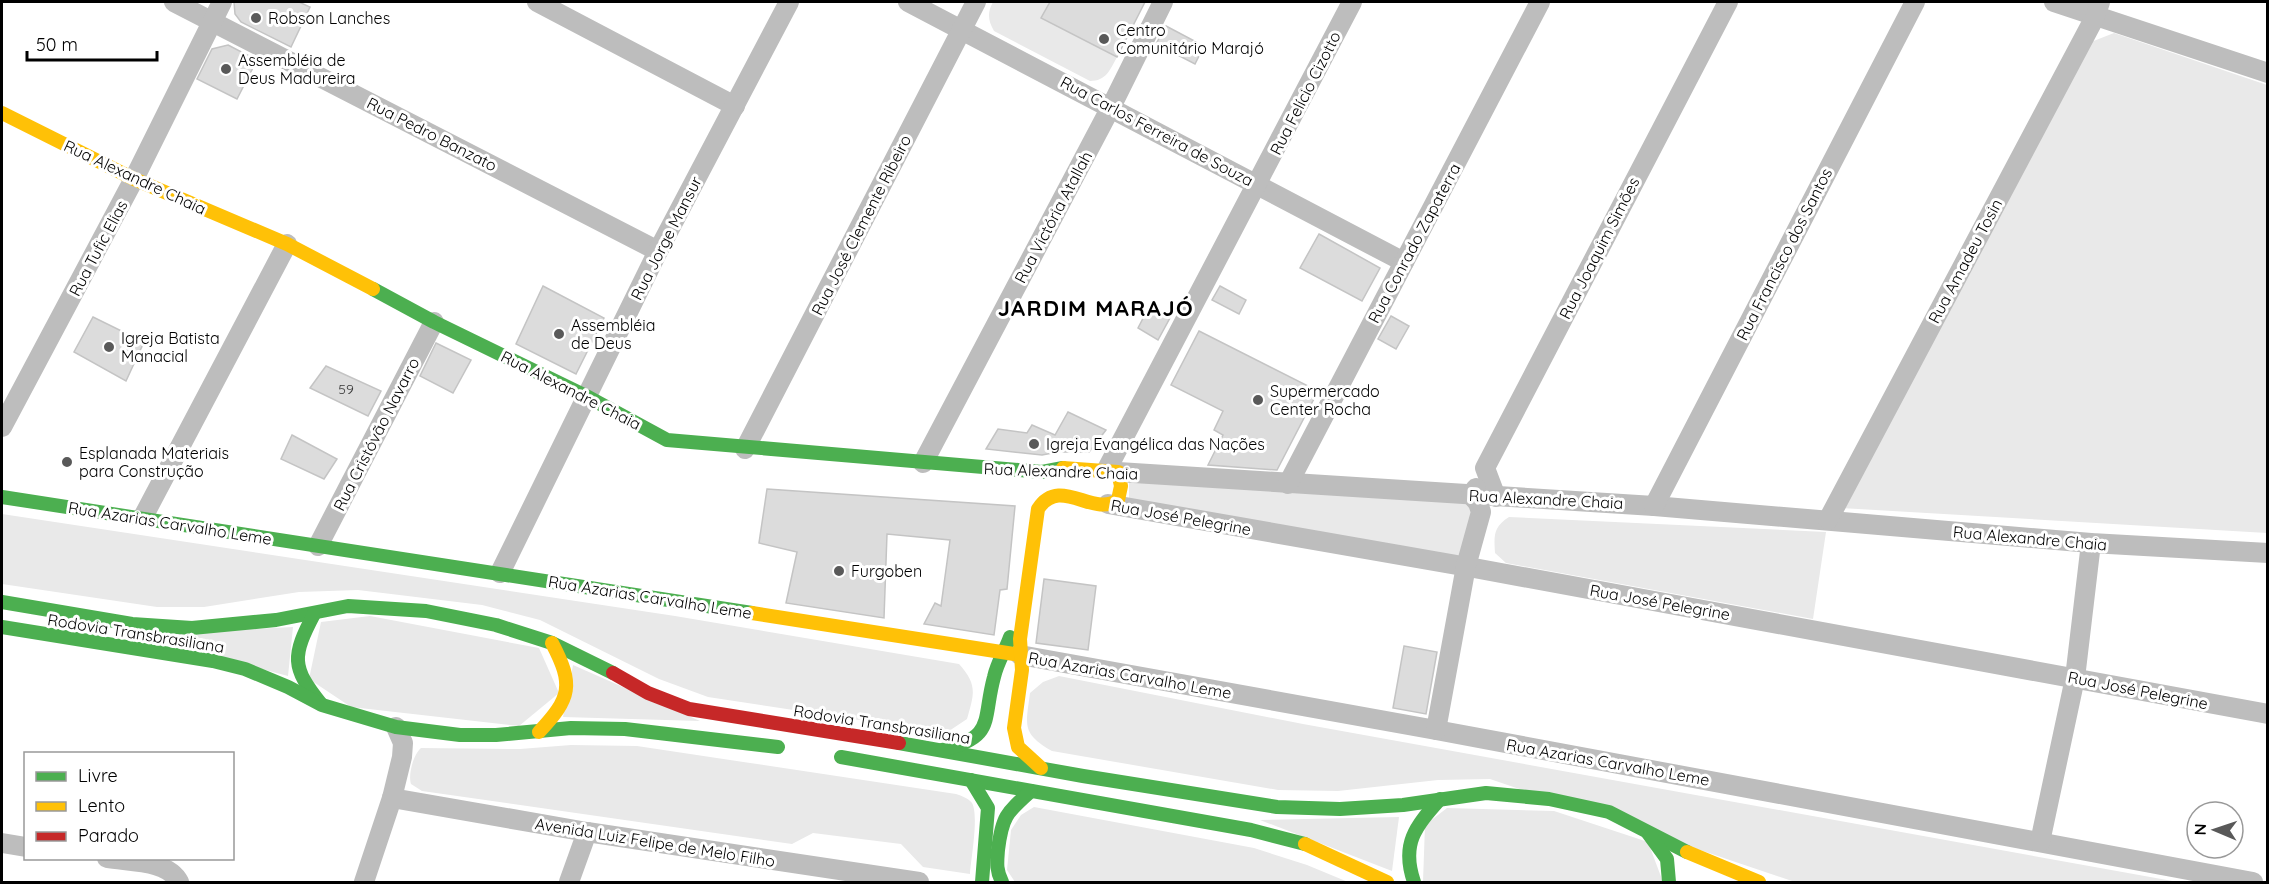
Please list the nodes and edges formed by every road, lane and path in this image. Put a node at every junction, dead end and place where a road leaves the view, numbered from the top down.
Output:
1 (174, 2) edge
2 (222, 2) edge
3 (537, 2) edge
4 (789, 2) edge
5 (909, 2) edge
6 (976, 2) edge
7 (1163, 2) edge
8 (1352, 2) edge
9 (1540, 2) edge
10 (1728, 2) edge
11 (1915, 2) edge
12 (2054, 2) edge
13 (2098, 9) edge
14 (212, 20) junction
15 (962, 29) junction
16 (2268, 73) edge
17 (735, 106) junction
18 (1111, 107) junction
19 (2, 113) edge
20 (134, 179) junction
21 (1257, 184) junction
22 (287, 244) junction
23 (658, 250) junction
24 (1404, 262) junction
25 (434, 322) junction
26 (586, 396) junction
27 (2, 427) edge
28 (745, 448) junction
29 (923, 463) junction
30 (1485, 468) junction
31 (1100, 477) junction
32 (1288, 484) junction
33 (1471, 495) junction
34 (2, 497) edge
35 (1496, 497) junction
36 (1028, 502) dead end
37 (1101, 503) junction
38 (1654, 506) junction
39 (143, 518) junction
40 (1828, 520) junction
41 (2091, 543) junction
42 (318, 546) junction
43 (2268, 553) edge
44 (1470, 567) junction
45 (500, 573) junction
46 (2, 602) edge
47 (314, 614) junction
48 (2, 627) edge
49 (552, 643) junction
50 (1013, 654) junction
51 (2075, 678) junction
52 (322, 705) junction
53 (2268, 714) edge
54 (396, 727) junction
55 (1440, 731) junction
56 (539, 732) junction
57 (794, 750) dead end
58 (942, 750) junction
59 (828, 755) dead end
60 (1041, 768) junction
61 (971, 780) junction
62 (1031, 791) junction
63 (392, 798) junction
64 (1440, 799) junction
65 (587, 832) junction
66 (1648, 833) junction
67 (2040, 842) junction
68 (2, 843) edge
69 (24, 847) edge
70 (120, 860) edge
71 (833, 876) edge
72 (179, 882) edge
73 (364, 882) edge
74 (569, 882) edge
75 (919, 882) edge
76 (982, 882) edge
77 (1002, 882) edge
78 (1387, 882) edge
79 (1414, 882) edge
80 (1669, 882) edge
81 (1759, 882) edge
82 (2253, 882) edge

1 - 14 street, Rua Pedro Banzato
2 - 14 street, Rua Tufic Elias
3 - 17 street
4 - 17 street, Rua Jorge Mansur
5 - 15 street, Rua Carlos Ferreira de Souza
6 - 15 street, Rua José Clemente Ribeiro
7 - 18 street, Rua Victória Atallah
8 - 21 street, Rua Felício Cizotto
9 - 24 street, Rua Conrado Zapaterra
10 - 30 street, Rua Joaquim Simões
11 - 38 street, Rua Francisco dos Santos
12 - 13 street
13 - 16 street
13 - 40 street, Rua Amadeu Tosin
14 - 20 street, Rua Tufic Elias
14 - 23 street, Rua Pedro Banzato
15 - 18 street, Rua Carlos Ferreira de Souza
15 - 28 street, Rua José Clemente Ribeiro
17 - 23 street, Rua Jorge Mansur
18 - 21 street, Rua Carlos Ferreira de Souza
18 - 29 street, Rua Victória Atallah
19 - 20 main road, Rua Alexandre Chaia
20 - 22 main road, Rua Alexandre Chaia
20 - 27 street, Rua Tufic Elias
21 - 24 street, Rua Carlos Ferreira de Souza
21 - 31 street, Rua Felício Cizotto
22 - 25 main road, Rua Alexandre Chaia
22 - 39 street
23 - 26 street, Rua Jorge Mansur
24 - 32 street, Rua Conrado Zapaterra
25 - 26 main road, Rua Alexandre Chaia
25 - 42 street, Rua Cristóvão Navarro
26 - 28 main road, Rua Alexandre Chaia
26 - 45 street, Rua Jorge Mansur
28 - 29 main road, Rua Alexandre Chaia
29 - 31 main road, Rua Alexandre Chaia
30 - 33 street, Rua Joaquim Simões
30 - 35 street
31 - 32 street, Rua Alexandre Chaia
31 - 37 main road
31 - 37 main road
32 - 33 street, Rua Alexandre Chaia
33 - 35 street, Rua Alexandre Chaia
33 - 44 street
34 - 39 main road, Rua Azarias Carvalho Leme
35 - 38 street, Rua Alexandre Chaia
35 - 44 street
36 - 50 main road
37 - 44 street, Rua José Pelegrine
37 - 50 main road, Rua José Pelegrine
38 - 40 street, Rua Alexandre Chaia
39 - 42 main road, Rua Azarias Carvalho Leme
40 - 41 street, Rua Alexandre Chaia
41 - 43 street, Rua Alexandre Chaia
41 - 51 street
42 - 45 main road, Rua Azarias Carvalho Leme
44 - 51 street, Rua José Pelegrine
44 - 55 street
45 - 50 main road, Rua Azarias Carvalho Leme
46 - 47 main road, Rodovia Transbrasiliana
47 - 49 main road, Rodovia Transbrasiliana
47 - 52 main road
48 - 52 main road, Rodovia Transbrasiliana
49 - 56 main road
49 - 58 main road, Rodovia Transbrasiliana
50 - 55 street, Rua Azarias Carvalho Leme
50 - 58 main road
50 - 60 main road
51 - 53 street, Rua José Pelegrine
51 - 67 street
52 - 54 main road, Rodovia Transbrasiliana
54 - 56 main road, Rodovia Transbrasiliana
54 - 63 street
55 - 67 street, Rua Azarias Carvalho Leme
56 - 57 main road, Rodovia Transbrasiliana
58 - 60 main road, Rodovia Transbrasiliana
59 - 61 main road
60 - 64 main road, Rodovia Transbrasiliana
61 - 62 main road
61 - 76 main road
62 - 77 main road
62 - 78 main road
63 - 65 street, Avenida Luiz Felipe de Melo Filho
63 - 73 street
64 - 66 main road, Rodovia Transbrasiliana
64 - 79 main road
65 - 71 street, Avenida Luiz Felipe de Melo Filho
65 - 74 street
66 - 80 main road
66 - 81 main road, Rodovia Transbrasiliana
67 - 82 street, Rua Azarias Carvalho Leme
68 - 69 street
70 - 72 street
71 - 75 street, Avenida Luiz Felipe de Melo Filho

